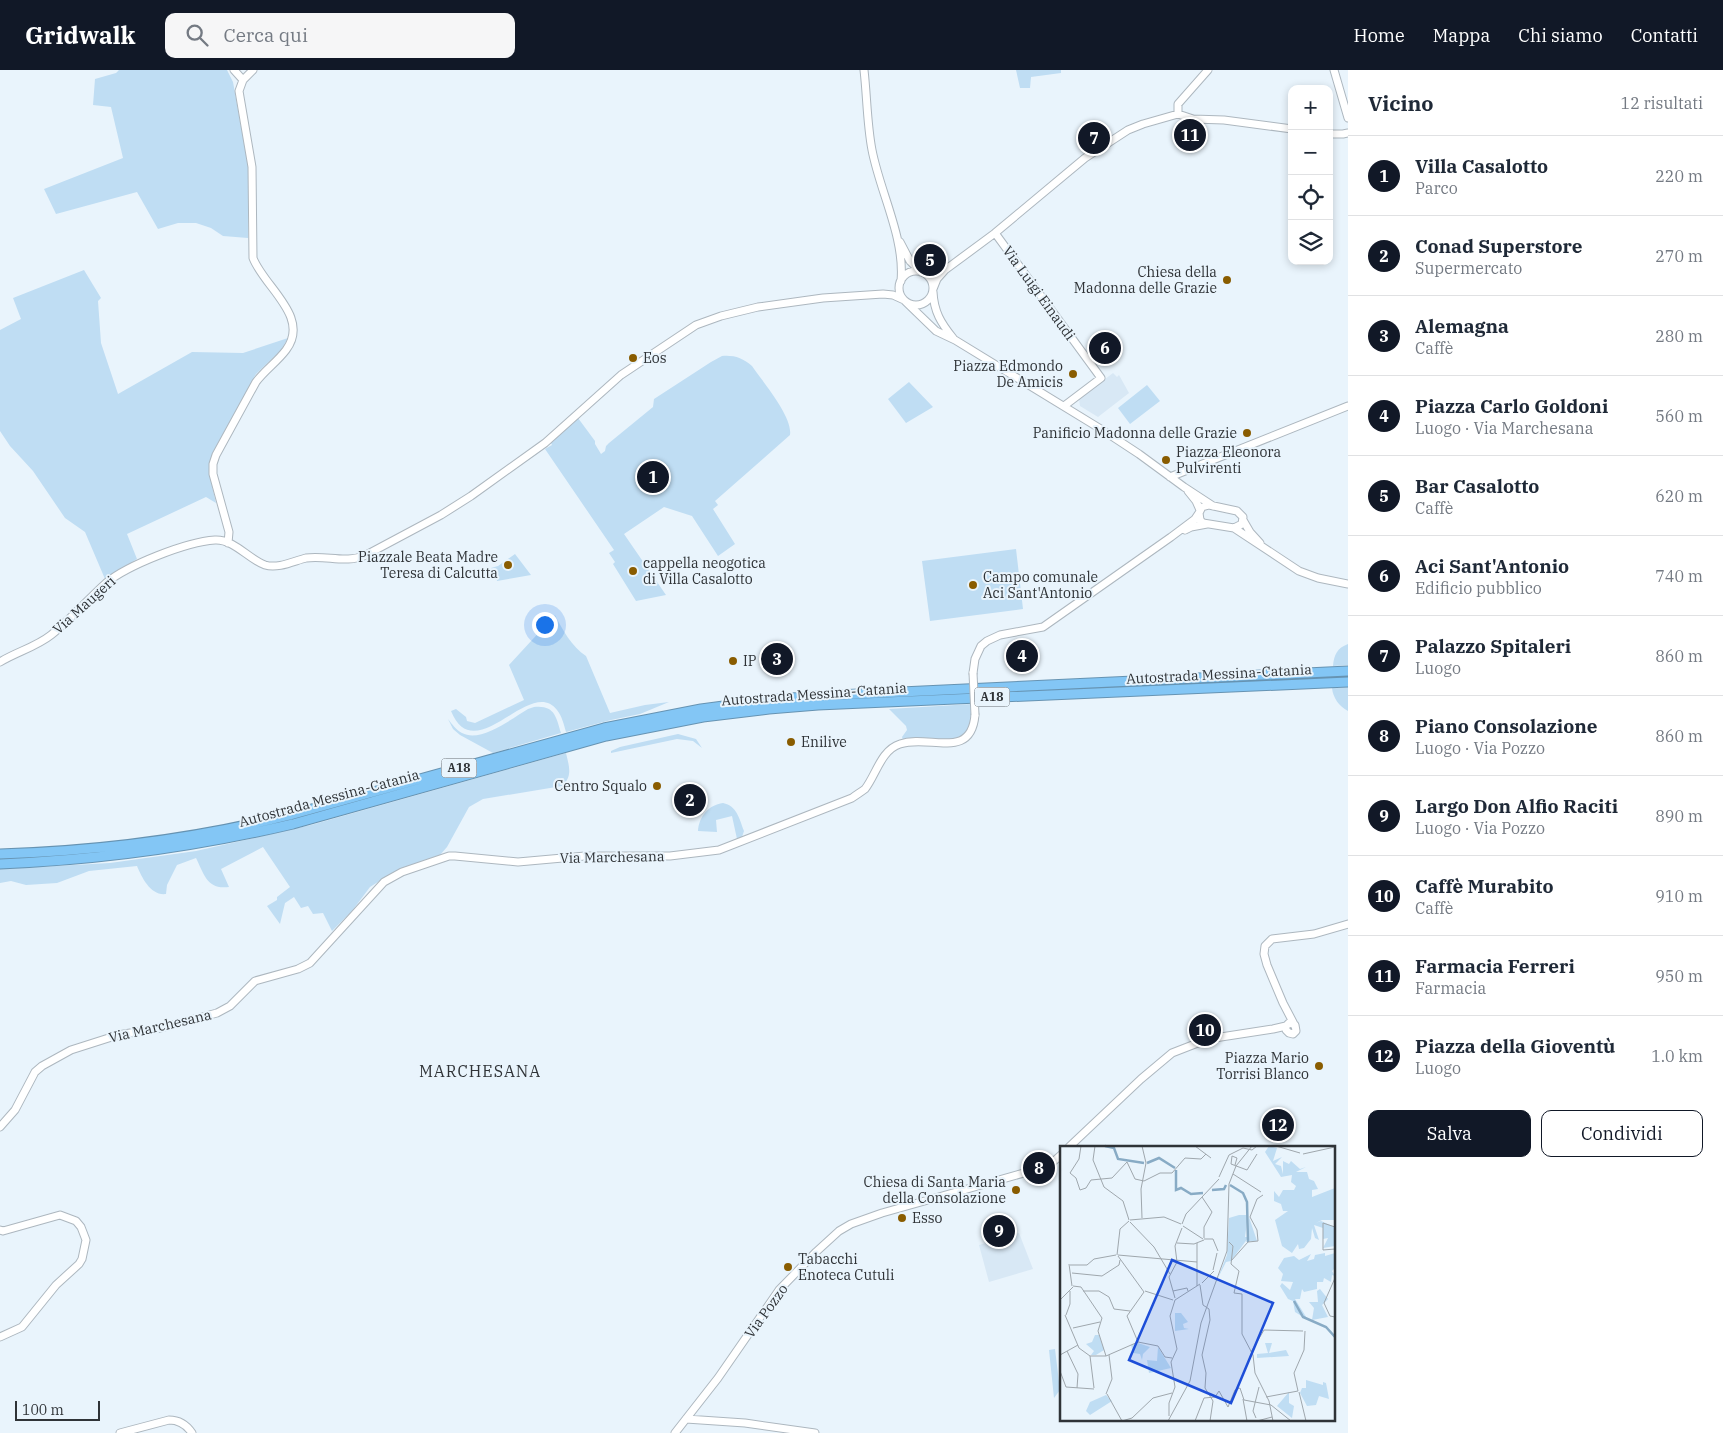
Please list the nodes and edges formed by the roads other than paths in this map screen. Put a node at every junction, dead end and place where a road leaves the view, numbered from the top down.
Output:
1 (234, 70) edge
2 (253, 70) edge
3 (864, 70) edge
4 (1208, 70) edge
5 (1334, 70) edge
6 (243, 80) junction
7 (1180, 113) junction
8 (1348, 118) edge
9 (1288, 128) edge
10 (995, 233) junction
11 (896, 234) junction
12 (945, 270) junction
13 (923, 273) junction
14 (901, 282) junction
15 (933, 290) junction
16 (883, 294) junction
17 (904, 300) junction
18 (955, 340) junction
19 (1064, 406) junction
20 (1348, 406) edge
21 (1170, 477) junction
22 (1184, 488) junction
23 (1213, 506) junction
24 (1199, 512) junction
25 (1243, 520) junction
26 (1207, 524) junction
27 (1234, 528) junction
28 (1171, 537) junction
29 (228, 543) junction
30 (1266, 548) junction
31 (1348, 584) edge
32 (0, 662) edge
33 (1348, 671) edge
34 (1348, 682) edge
35 (0, 854) edge
36 (0, 864) edge
37 (1348, 924) edge
38 (0, 1127) edge
39 (1070, 1146) edge
40 (1060, 1156) edge
41 (0, 1230) edge
42 (0, 1337) edge
43 (686, 1419) junction
44 (120, 1433) edge
45 (192, 1433) edge
46 (675, 1433) edge
47 (816, 1433) edge

1 - 6 street
2 - 6 street
3 - 11 street
4 - 7 street
5 - 8 street
6 - 29 street
7 - 9 street
7 - 10 street
10 - 12 street
10 - 19 street, Via Luigi Einaudi
11 - 13 street
11 - 14 street
12 - 13 street
12 - 15 street
13 - 14 street
13 - 15 street
14 - 16 street
14 - 17 street
15 - 17 street
15 - 18 street
16 - 17 street
16 - 29 street
17 - 18 street
18 - 19 street
19 - 21 street
20 - 21 street
21 - 22 street
22 - 23 street
22 - 24 street
23 - 24 street
23 - 25 street
24 - 26 street
24 - 28 street
25 - 27 street
25 - 30 street
26 - 27 street
26 - 28 street
27 - 30 street
28 - 38 street, Via Marchesana, bridge
29 - 32 street, Via Maugeri
30 - 31 street
33 - 35 highway, Autostrada Messina-Catania / A18
34 - 36 highway, Autostrada Messina-Catania / A18
37 - 39 street
40 - 43 street, Via Pozzo
41 - 42 street
43 - 46 street, Via Pozzo
43 - 47 street
44 - 45 street

